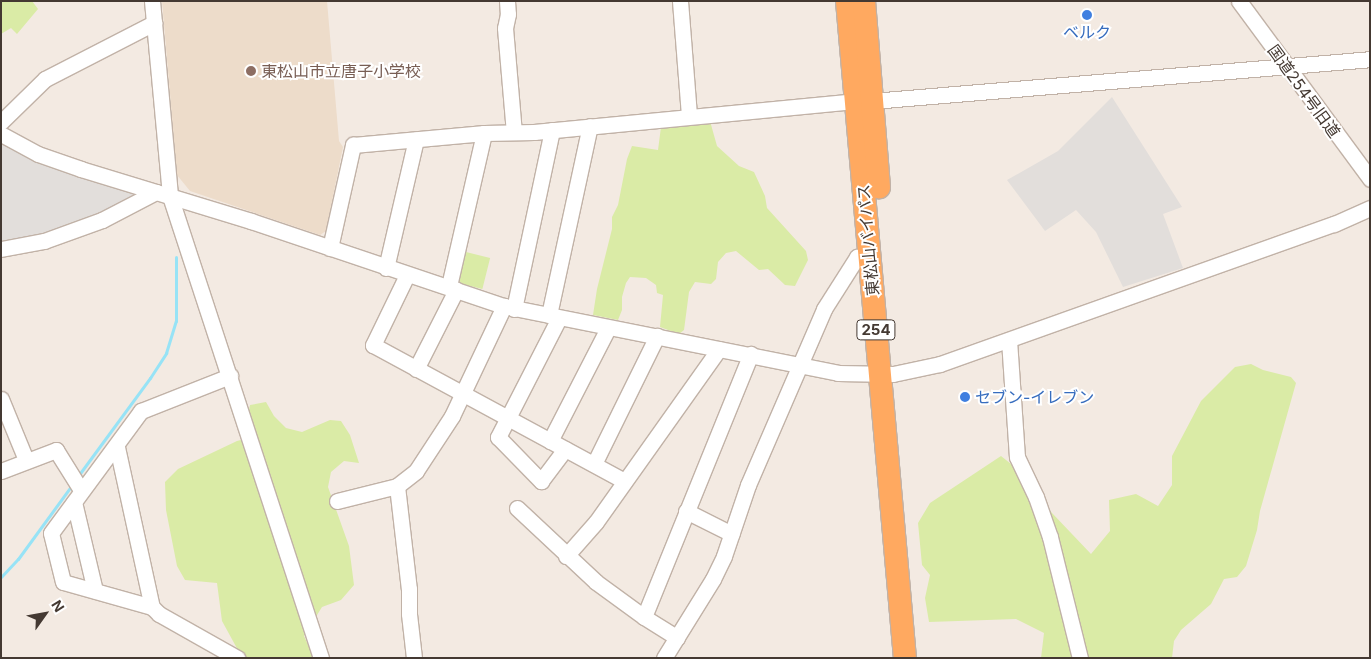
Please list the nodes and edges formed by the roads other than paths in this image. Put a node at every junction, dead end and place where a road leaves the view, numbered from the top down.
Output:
1 (152, 1) edge
2 (507, 1) edge
3 (680, 1) edge
4 (847, 1) edge
5 (864, 1) edge
6 (1239, 1) edge
7 (154, 22) junction
8 (1370, 59) edge
9 (1285, 66) junction
10 (864, 101) junction
11 (689, 115) junction
12 (1, 122) edge
13 (590, 126) junction
14 (552, 130) junction
15 (514, 132) junction
16 (1, 134) edge
17 (484, 134) junction
18 (416, 139) junction
19 (1370, 179) edge
20 (163, 194) junction
21 (1370, 208) edge
22 (330, 248) junction
23 (1, 249) edge
24 (870, 257) junction
25 (386, 268) junction
26 (407, 275) junction
27 (452, 288) junction
28 (509, 308) junction
29 (554, 317) junction
30 (608, 328) junction
31 (657, 336) junction
32 (1009, 340) junction
33 (719, 349) junction
34 (751, 354) junction
35 (800, 364) junction
36 (416, 369) junction
37 (886, 374) junction
38 (230, 376) junction
39 (462, 393) junction
40 (1, 399) edge
41 (508, 418) junction
42 (550, 440) junction
43 (116, 447) junction
44 (565, 449) junction
45 (26, 460) junction
46 (594, 464) junction
47 (1, 470) edge
48 (625, 481) junction
49 (397, 486) junction
50 (78, 496) junction
51 (337, 501) dead end
52 (517, 508) dead end
53 (686, 511) junction
54 (732, 534) junction
55 (566, 556) junction
56 (95, 590) junction
57 (152, 607) junction
58 (644, 617) junction
59 (677, 638) junction
60 (237, 658) edge
61 (321, 658) edge
62 (414, 658) edge
63 (664, 658) edge
64 (905, 658) edge
65 (919, 658) edge
66 (1080, 658) edge

1 - 7 street
2 - 15 street
3 - 11 street
4 - 10 highway, 東松山バイパス / 254
5 - 10 highway, 東松山バイパス / 254
6 - 9 street, 国道254号旧道
7 - 12 street
7 - 20 street
8 - 9 street
9 - 10 street
9 - 19 street, 国道254号旧道
10 - 11 street
10 - 24 highway, 東松山バイパス / 254
10 - 37 highway, 東松山バイパス / 254
11 - 13 street
13 - 14 street
13 - 29 street
14 - 15 street
14 - 28 street
15 - 17 street
16 - 20 street
17 - 18 street
17 - 27 street
18 - 22 street
18 - 25 street
20 - 22 street
20 - 23 street
20 - 38 street
21 - 32 street
22 - 25 street
24 - 35 street
24 - 37 highway, 東松山バイパス / 254
25 - 26 street
26 - 27 street
26 - 36 street
27 - 28 street
27 - 36 street
28 - 29 street
28 - 39 street
29 - 30 street
29 - 41 street
30 - 31 street
30 - 42 street
31 - 33 street
31 - 46 street
32 - 37 street
32 - 66 street
33 - 34 street
33 - 48 street
34 - 35 street
34 - 53 street
35 - 37 street
35 - 54 street
36 - 39 street
37 - 64 highway, 東松山バイパス / 254
37 - 65 highway, 東松山バイパス / 254
38 - 43 street
38 - 61 street
39 - 41 street
39 - 49 street
40 - 45 street
41 - 42 street
41 - 44 street
42 - 44 street
43 - 50 street
43 - 57 street
44 - 46 street
45 - 47 street
45 - 50 street
46 - 48 street
48 - 55 street
49 - 51 street
49 - 62 street
50 - 56 street
50 - 56 street
52 - 55 street
53 - 54 street
53 - 58 street
54 - 59 street
55 - 58 street
56 - 57 street
57 - 60 street
58 - 59 street
59 - 63 street

